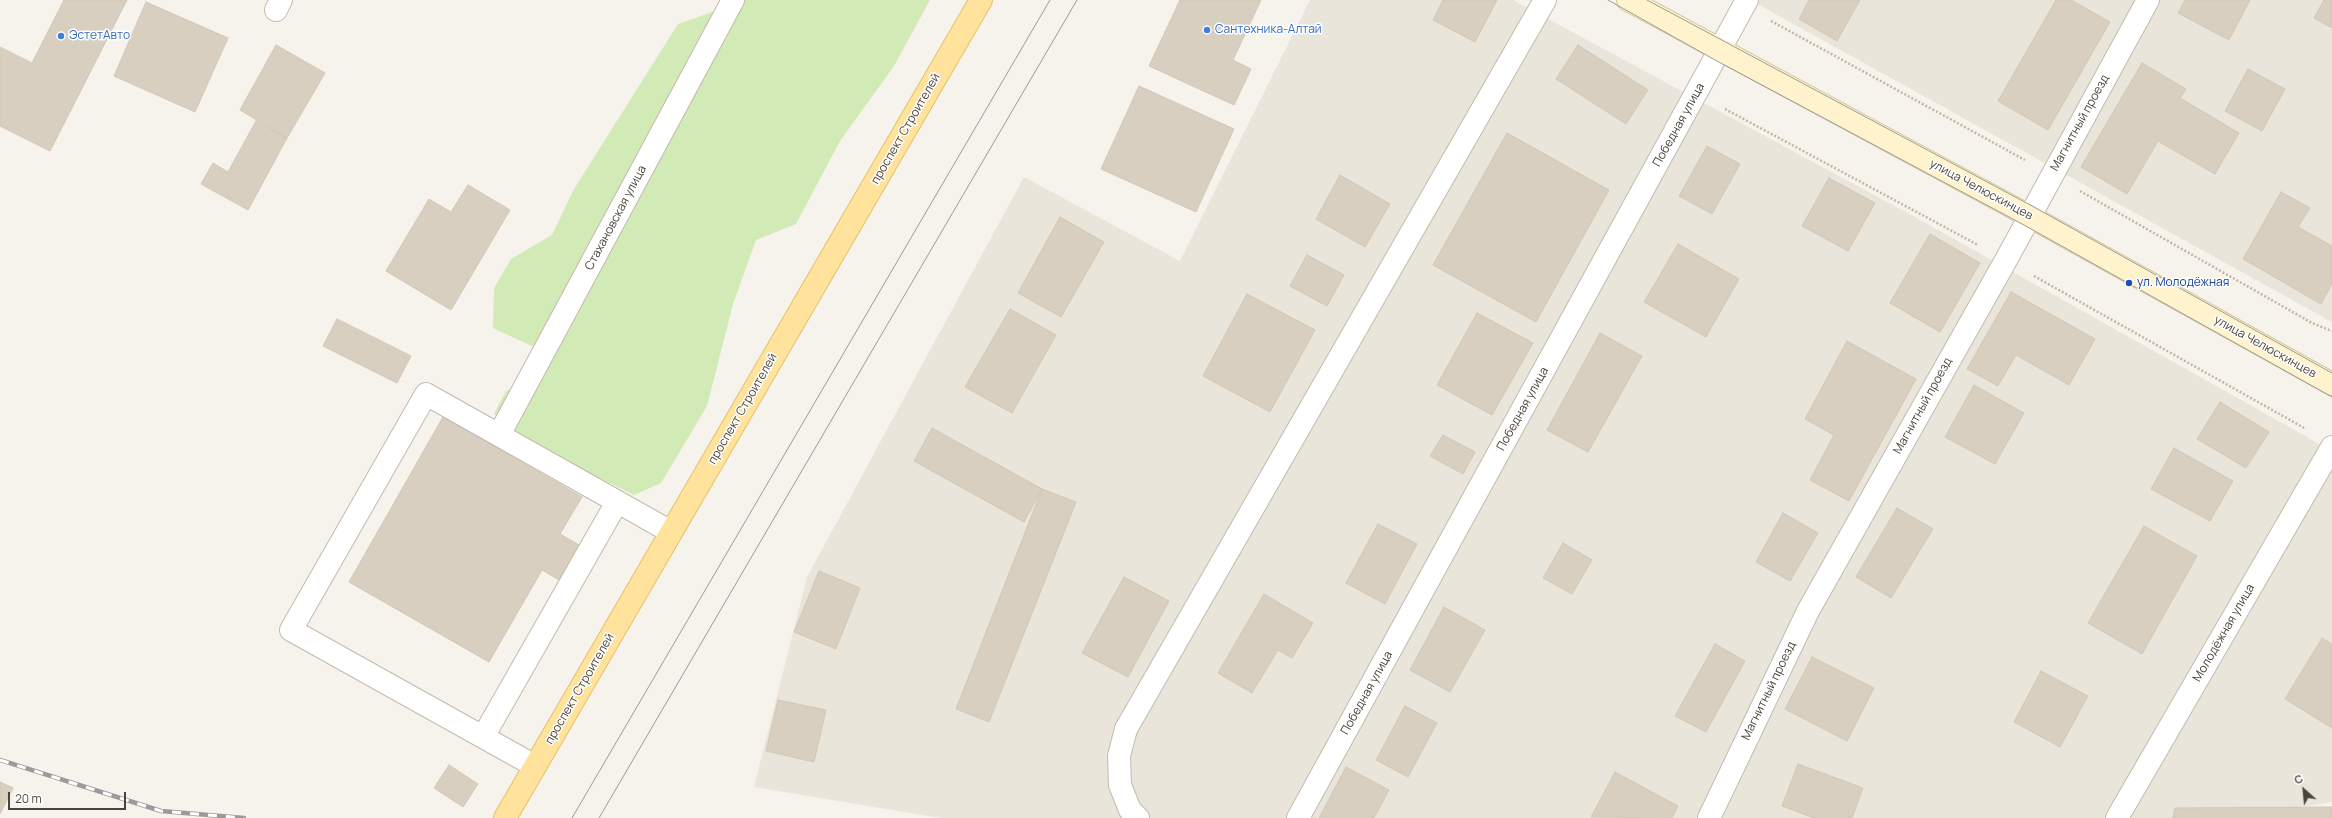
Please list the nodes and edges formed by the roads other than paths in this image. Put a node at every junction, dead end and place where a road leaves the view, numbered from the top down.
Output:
1 (733, 0) edge
2 (981, 0) edge
3 (1545, 0) edge
4 (1628, 0) edge
5 (1747, 0) edge
6 (2148, 0) edge
7 (1718, 50) junction
8 (2028, 216) junction
9 (2332, 384) edge
10 (499, 435) junction
11 (2332, 447) edge
12 (617, 502) junction
13 (671, 532) junction
14 (483, 737) junction
15 (535, 766) junction
16 (505, 818) edge
17 (1138, 818) edge
18 (1298, 818) edge
19 (1709, 818) edge
20 (2117, 818) edge

1 - 10 street, Стахановская улица
2 - 13 main road, проспект Строителей
3 - 17 street
4 - 7 main road, улица Челюскинцев
5 - 7 street, Победная улица
6 - 8 street, Магнитный проезд
7 - 8 main road, улица Челюскинцев
7 - 18 street, Победная улица
8 - 9 main road, улица Челюскинцев
8 - 19 street, Магнитный проезд
10 - 12 street
10 - 14 street
11 - 20 street, Молодёжная улица
12 - 13 street
12 - 14 street
13 - 15 main road, проспект Строителей
14 - 15 street
15 - 16 main road, проспект Строителей

